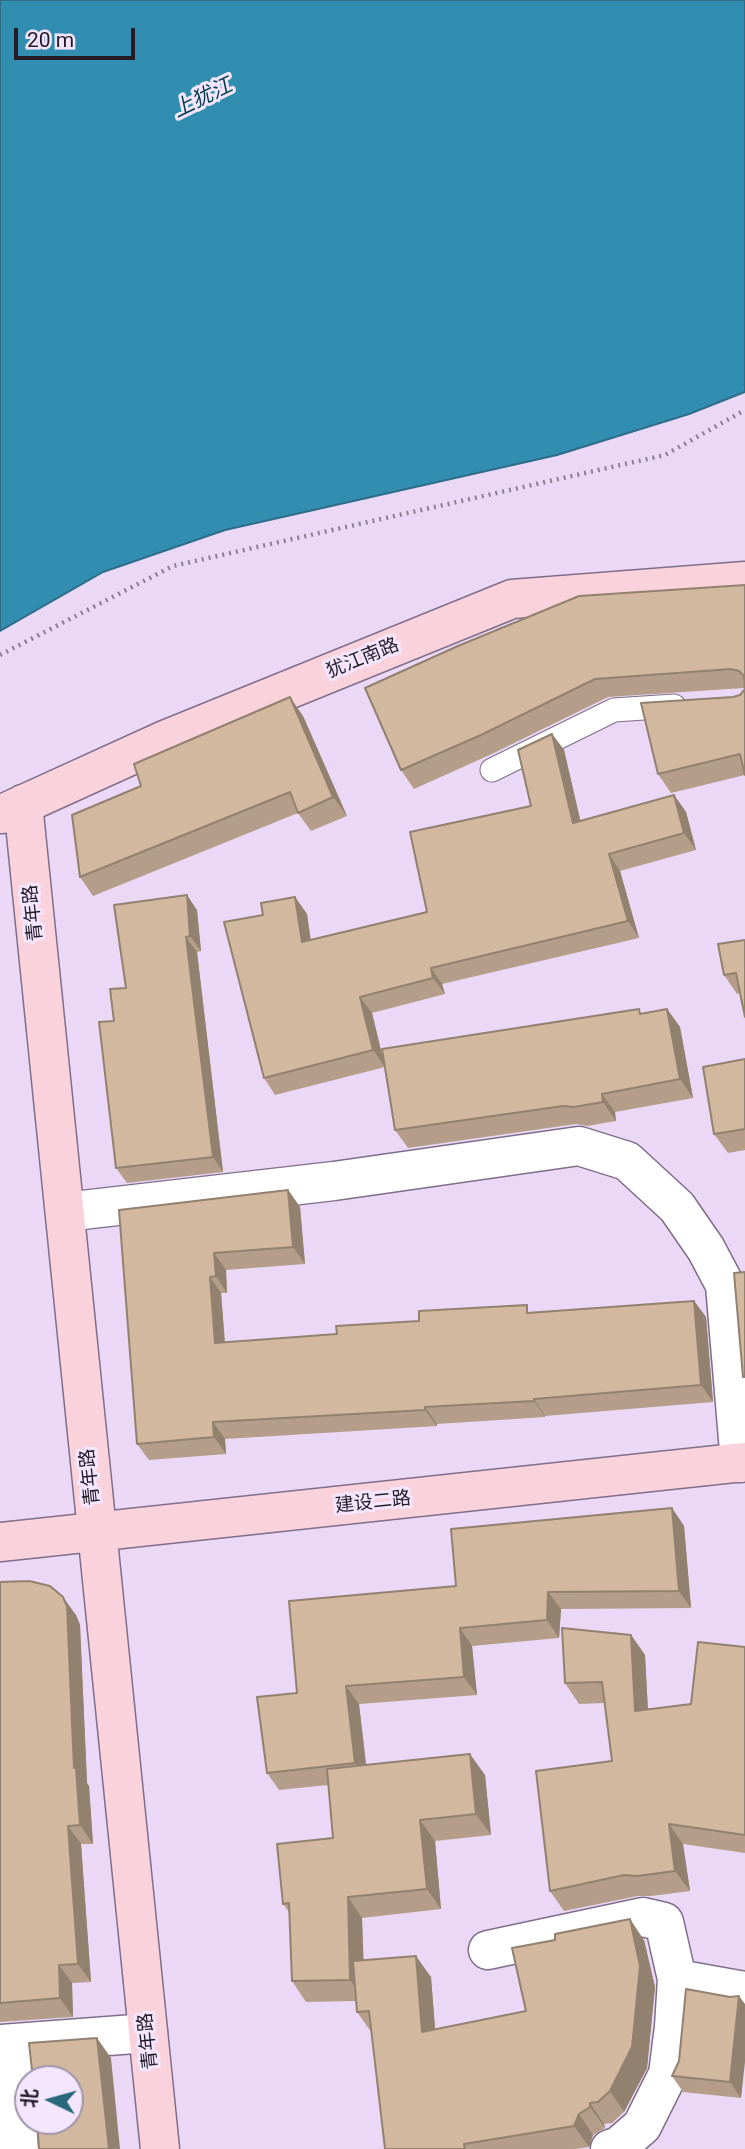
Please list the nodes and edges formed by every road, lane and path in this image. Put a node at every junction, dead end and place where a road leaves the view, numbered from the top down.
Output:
1 (745, 411) edge
2 (745, 581) edge
3 (0, 655) edge
4 (695, 705) edge
5 (492, 770) dead end
6 (12, 810) edge
7 (65, 1212) junction
8 (742, 1463) edge
9 (97, 1532) junction
10 (0, 1542) edge
11 (488, 1950) dead end
12 (677, 1979) junction
13 (745, 1991) edge
14 (148, 2033) junction
15 (6, 2044) edge
16 (19, 2149) edge
17 (160, 2149) edge
18 (610, 2149) edge

1 - 3 path
2 - 6 street, 犹江南路
4 - 5 lane
6 - 7 street, 青年路
7 - 8 street
7 - 9 street, 青年路
8 - 9 street, 建设二路
9 - 10 street, 建设二路
9 - 14 street, 青年路
11 - 12 street
12 - 13 street
12 - 18 street
14 - 15 street
14 - 17 street, 青年路
15 - 16 street

